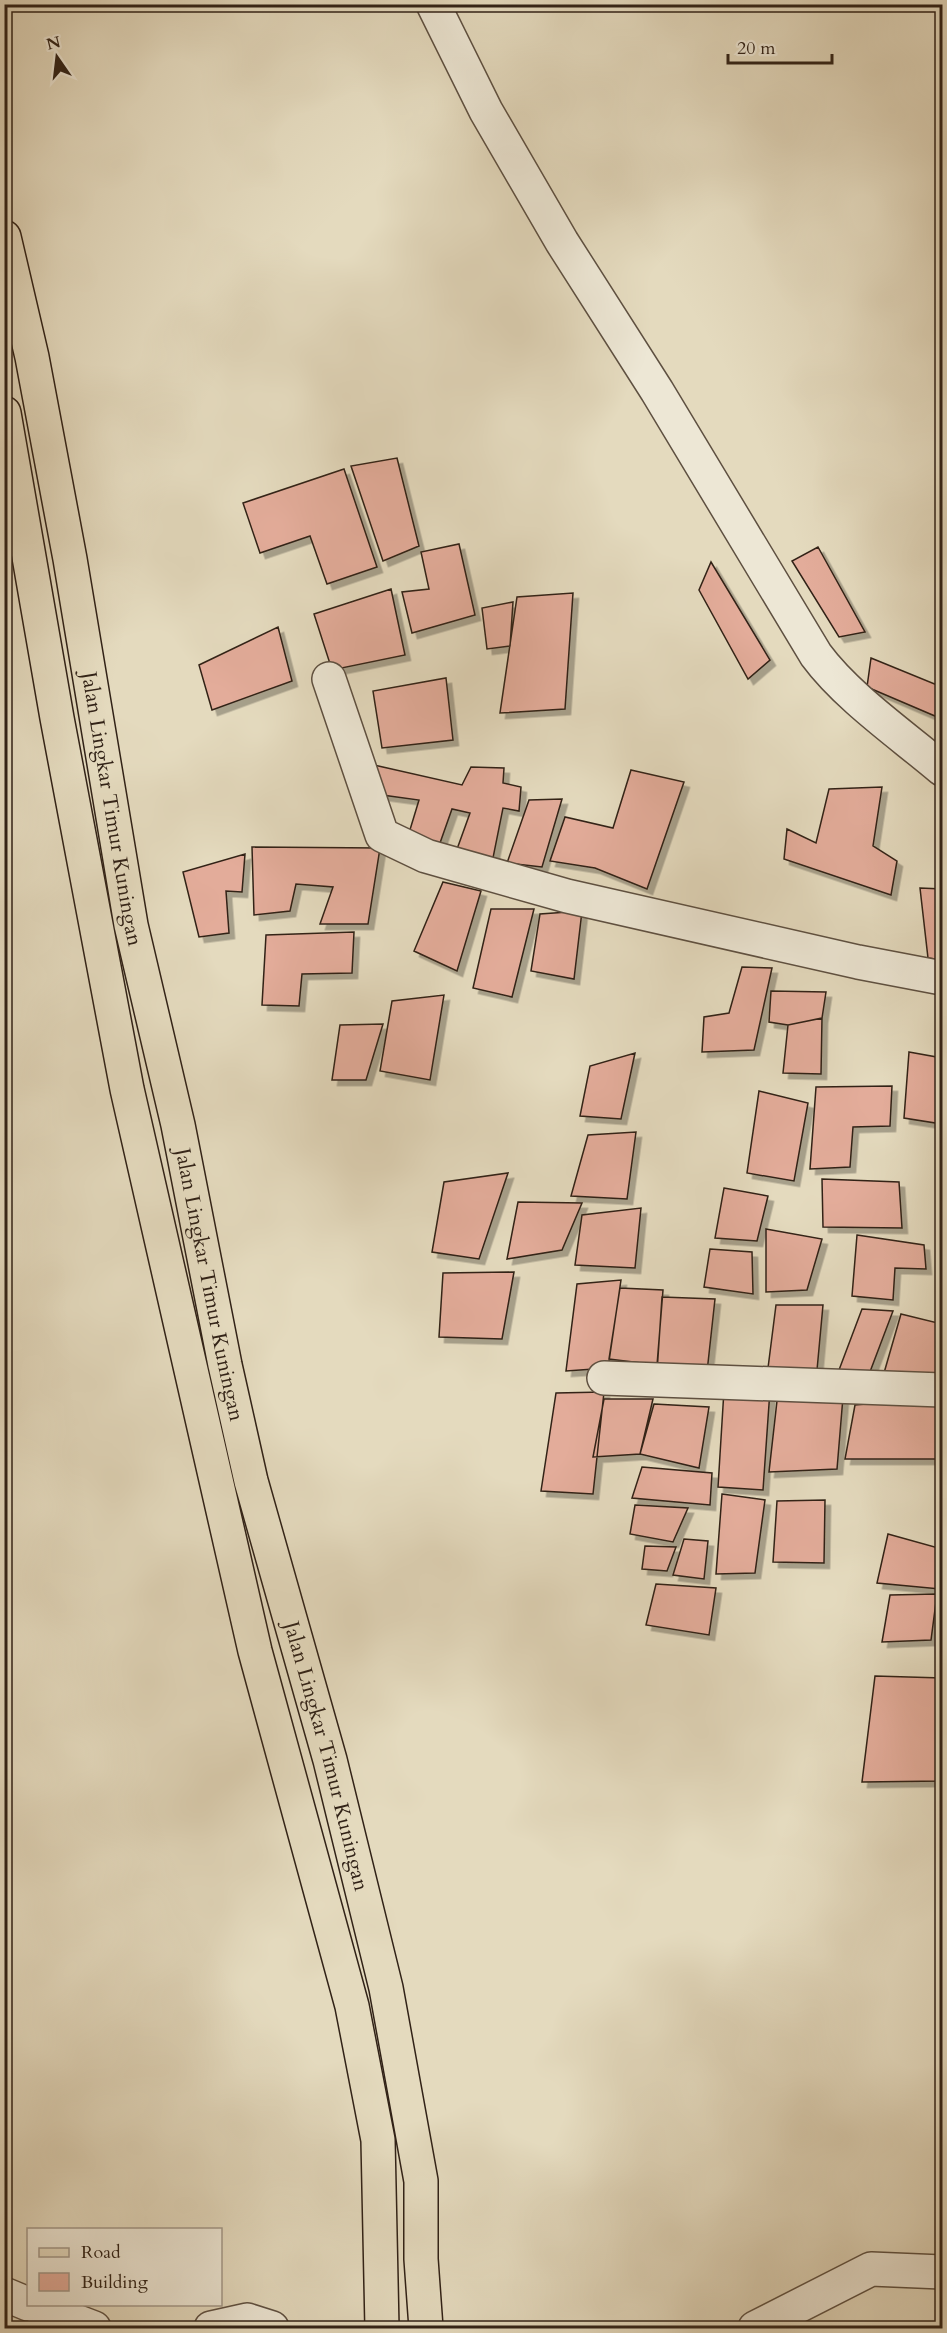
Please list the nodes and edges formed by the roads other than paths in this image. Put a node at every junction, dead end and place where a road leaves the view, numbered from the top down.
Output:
1 (433, 4) edge
2 (4, 237) edge
3 (4, 412) edge
4 (329, 679) dead end
5 (942, 769) edge
6 (942, 978) edge
7 (604, 1378) dead end
8 (942, 1390) edge
9 (942, 2272) edge
10 (4, 2295) edge
11 (27, 2303) edge
12 (35, 2306) edge
13 (94, 2328) edge
14 (211, 2328) edge
15 (272, 2328) edge
16 (382, 2328) edge
17 (426, 2328) edge
18 (755, 2328) edge

1 - 5 street
2 - 17 main road, Jalan Lingkar Timur Kuningan
3 - 16 main road, Jalan Lingkar Timur Kuningan
4 - 6 street
7 - 8 street
9 - 18 street
10 - 11 street
12 - 13 street
14 - 15 street

